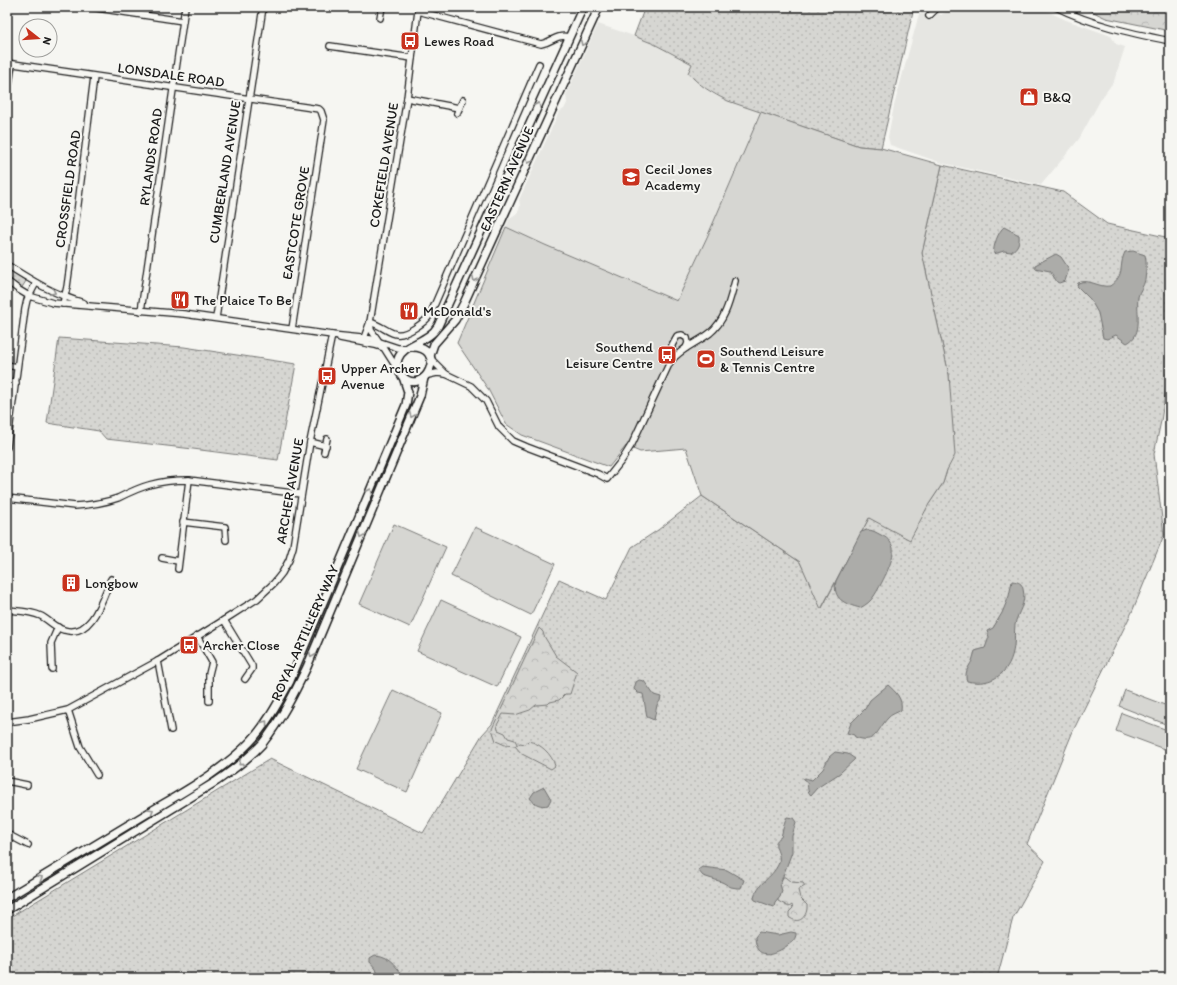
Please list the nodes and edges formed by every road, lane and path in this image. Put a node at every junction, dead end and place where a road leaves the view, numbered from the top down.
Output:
1 (90, 7) edge
2 (185, 7) edge
3 (263, 7) edge
4 (382, 7) edge
5 (583, 7) edge
6 (599, 7) edge
7 (938, 7) edge
8 (1056, 7) edge
9 (416, 9) edge
10 (929, 16) dead end
11 (380, 18) dead end
12 (183, 21) junction
13 (569, 37) junction
14 (1170, 41) edge
15 (330, 46) dead end
16 (412, 58) junction
17 (9, 64) edge
18 (539, 64) dead end
19 (94, 77) junction
20 (173, 88) junction
21 (7, 98) edge
22 (249, 98) junction
23 (407, 98) junction
24 (463, 100) dead end
25 (324, 120) joint
26 (7, 265) edge
27 (735, 280) dead end
28 (7, 281) edge
29 (36, 283) junction
30 (29, 296) junction
31 (65, 297) junction
32 (63, 304) junction
33 (98, 306) junction
34 (141, 311) junction
35 (216, 318) junction
36 (370, 322) junction
37 (292, 329) junction
38 (332, 335) junction
39 (364, 338) junction
40 (377, 343) junction
41 (410, 347) junction
42 (686, 348) junction
43 (431, 358) junction
44 (670, 362) junction
45 (7, 365) edge
46 (17, 366) junction
47 (446, 374) junction
48 (401, 375) junction
49 (426, 377) junction
50 (7, 382) edge
51 (16, 383) junction
52 (327, 439) dead end
53 (310, 442) junction
54 (326, 446) junction
55 (7, 447) edge
56 (324, 452) dead end
57 (189, 480) junction
58 (301, 494) junction
59 (7, 498) edge
60 (183, 522) junction
61 (226, 540) dead end
62 (162, 558) dead end
63 (178, 561) junction
64 (178, 569) dead end
65 (111, 578) dead end
66 (7, 610) edge
67 (224, 620) junction
68 (58, 627) junction
69 (197, 636) junction
70 (158, 661) junction
71 (52, 669) dead end
72 (245, 679) dead end
73 (209, 701) dead end
74 (68, 710) junction
75 (7, 722) edge
76 (171, 730) dead end
77 (97, 775) dead end
78 (7, 781) edge
79 (27, 785) dead end
80 (7, 834) edge
81 (28, 845) dead end
82 (7, 898) edge
83 (7, 910) edge

1 - 12 street
2 - 12 street, RYLANDS ROAD
3 - 22 street, CUMBERLAND AVENUE
4 - 11 street
5 - 13 main road, EASTERN AVENUE
6 -> 43 main road, EASTERN AVENUE
7 - 10 street
8 - 14 street
9 - 13 street
9 - 16 street, COKEFIELD AVENUE
12 - 20 street, RYLANDS ROAD
41 -> 13 main road, EASTERN AVENUE
15 - 16 street
16 - 23 street, COKEFIELD AVENUE
17 - 19 street, LONSDALE ROAD
17 - 21 street
18 - 36 street
19 - 20 street, LONSDALE ROAD
19 - 31 street, CROSSFIELD ROAD
20 - 22 street, LONSDALE ROAD
20 - 34 street, RYLANDS ROAD
22 - 25 street, LONSDALE ROAD
22 - 35 street, CUMBERLAND AVENUE
23 - 24 street
23 - 36 street, COKEFIELD AVENUE
25 - 37 street, EASTCOTE GROVE
26 - 29 street
27 - 42 street
28 - 30 street
29 - 30 street
29 -> 31 street
30 - 32 street
30 - 46 street
31 - 32 street, CROSSFIELD ROAD
31 - 33 street
32 - 33 street
33 - 34 street
34 - 35 street
35 - 37 street
36 - 39 street, COKEFIELD AVENUE
36 - 40 street
37 - 38 street
38 - 39 street
38 - 40 street
38 - 53 street, ARCHER AVENUE
39 - 40 street
40 - 41 street
40 - 48 street
41 - 43 main road
41 - 48 main road, EASTERN AVENUE
42 - 44 street
42 - 44 street
43 - 47 street
43 - 49 main road, EASTERN AVENUE
44 - 47 street
45 - 46 street
46 - 51 street
47 - 49 street
48 - 49 main road
82 -> 48 main road, ROYAL ARTILLERY WAY
49 -> 83 main road, ROYAL ARTILLERY WAY
50 - 51 street
51 - 55 street
52 - 54 street
53 - 54 street
53 - 58 street, ARCHER AVENUE
54 - 56 street
57 - 58 street
57 - 59 street
57 - 60 street
58 - 67 street, ARCHER AVENUE
60 - 61 street
60 - 63 street
62 - 63 street
63 - 64 street
65 - 68 street
66 - 68 street
67 - 69 street, ARCHER AVENUE
67 - 72 street
68 - 71 street
69 - 70 street, ARCHER AVENUE
69 - 73 street
70 - 74 street, ARCHER AVENUE
70 - 76 street
74 - 75 street, ARCHER AVENUE
74 - 77 street
78 - 79 street
80 - 81 street

